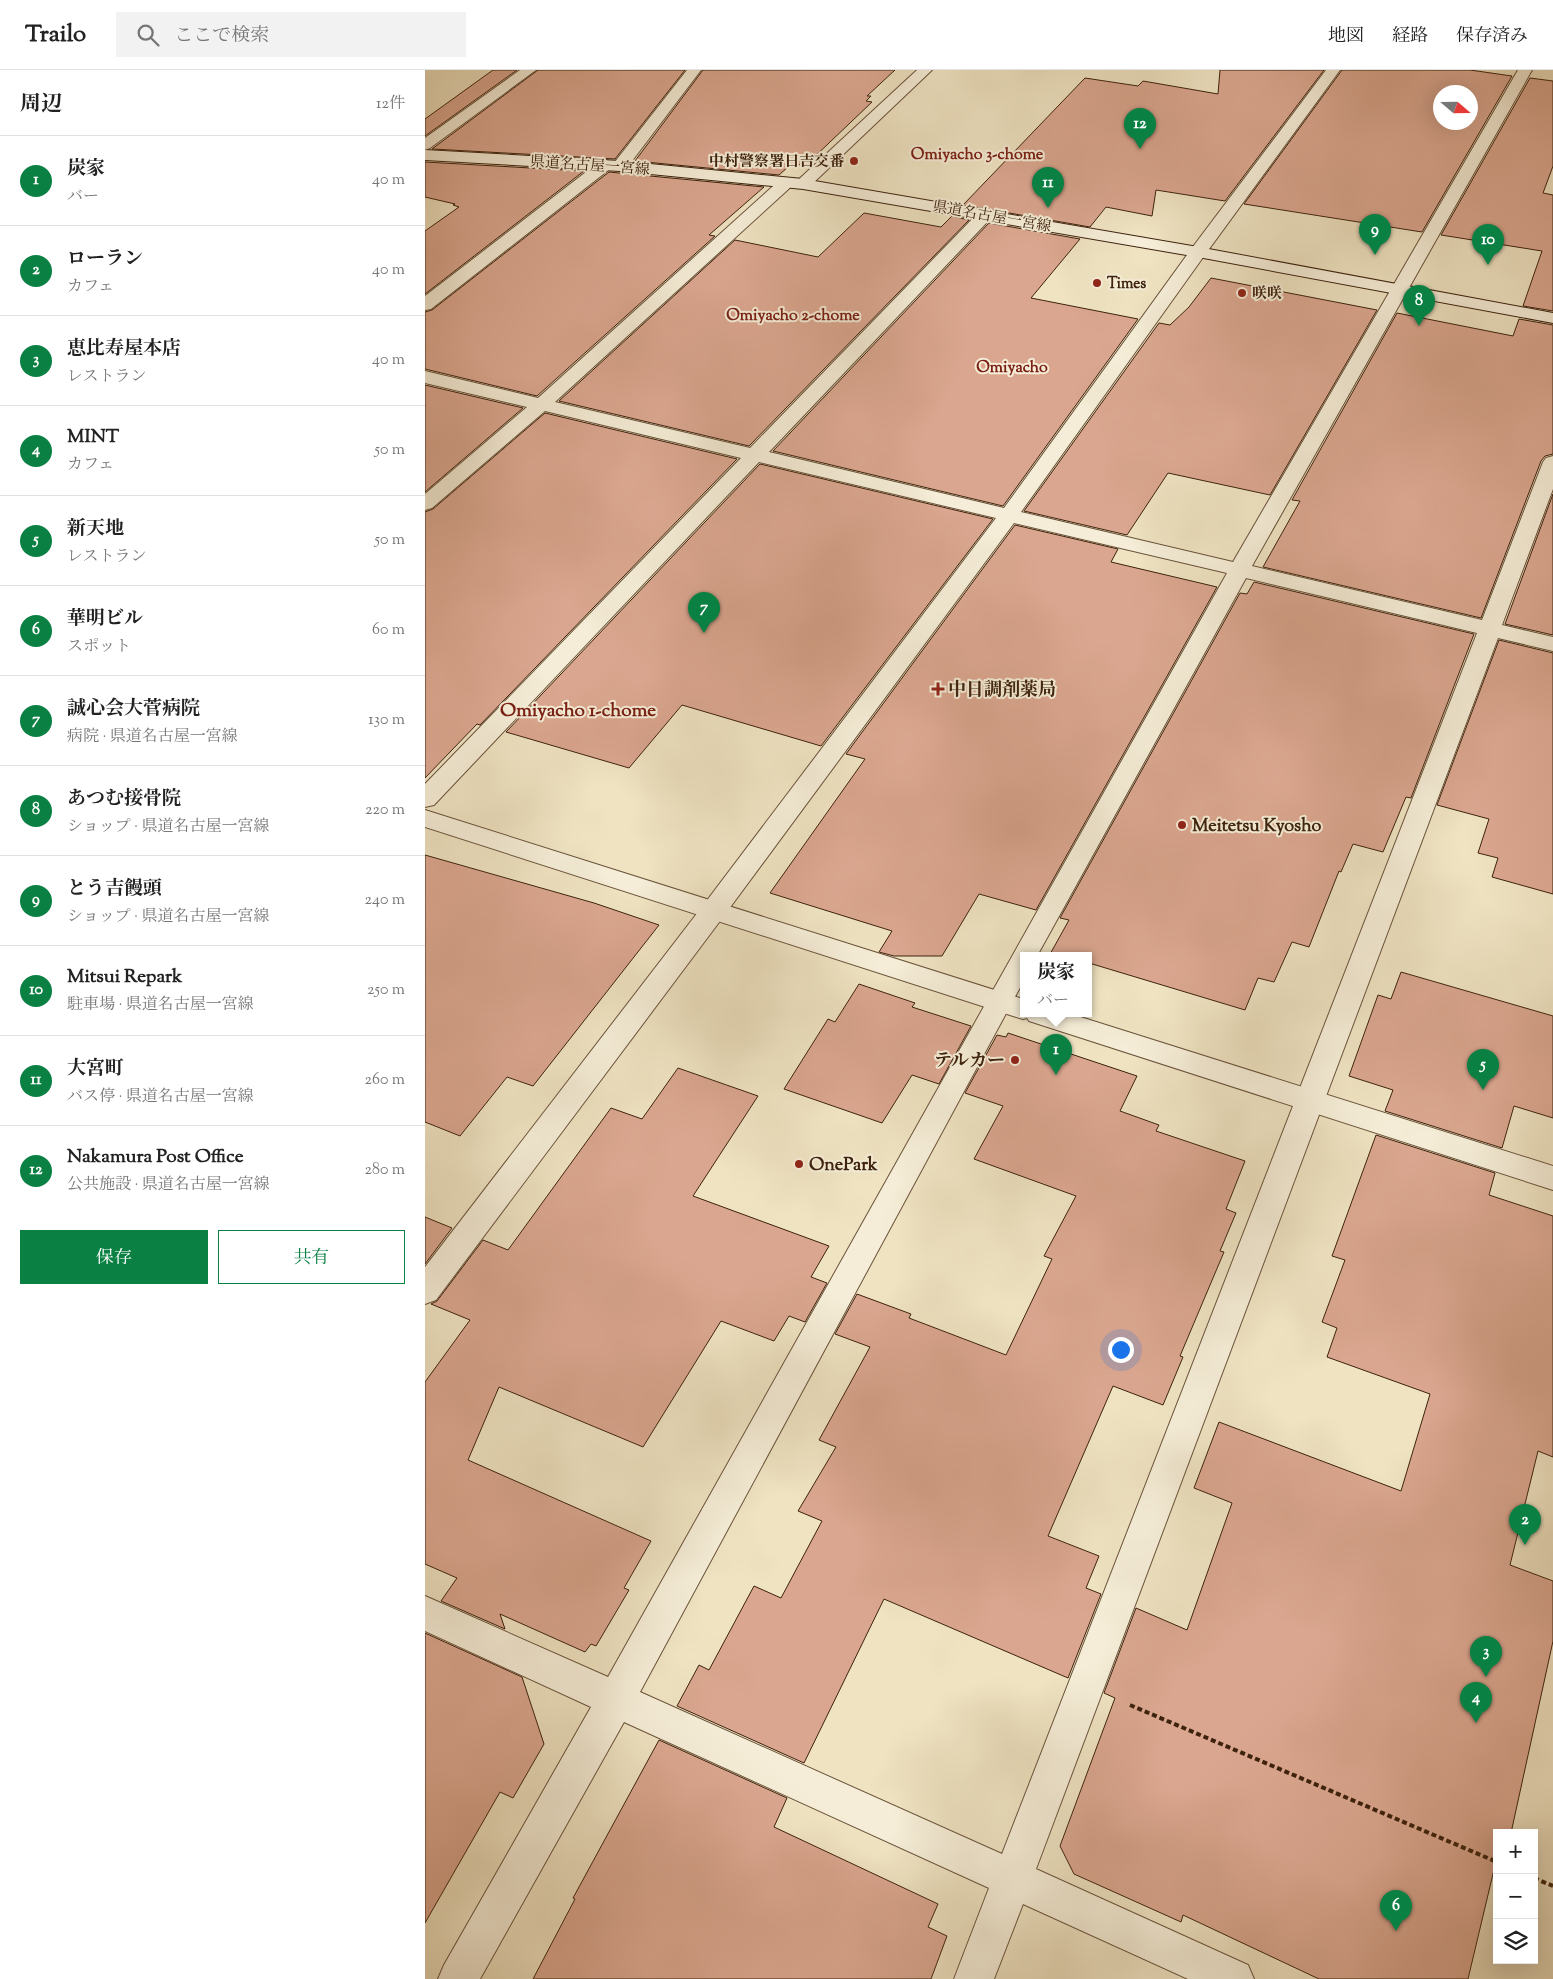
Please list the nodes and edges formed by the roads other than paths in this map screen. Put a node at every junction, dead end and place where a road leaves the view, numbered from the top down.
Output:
1 (529, 70) edge
2 (694, 70) edge
3 (925, 70) edge
4 (1333, 70) edge
5 (1525, 70) edge
6 (425, 145) edge
7 (425, 155) edge
8 (613, 166) junction
9 (795, 183) junction
10 (985, 215) junction
11 (1198, 252) junction
12 (1399, 289) junction
13 (425, 305) edge
14 (1553, 318) edge
15 (425, 378) edge
16 (541, 405) junction
17 (755, 455) junction
18 (1553, 462) edge
19 (425, 504) edge
20 (1009, 516) junction
21 (1239, 570) junction
22 (1489, 629) junction
23 (1553, 644) edge
24 (425, 799) edge
25 (425, 818) edge
26 (714, 910) junction
27 (1027, 952) edge
28 (1020, 972) edge
29 (1011, 1005) edge
30 (1048, 1017) edge
31 (1311, 1101) junction
32 (1553, 1178) edge
33 (425, 1291) edge
34 (425, 1613) edge
35 (616, 1699) junction
36 (1013, 1880) junction
37 (458, 1979) edge
38 (975, 1979) edge
39 (1234, 1979) edge

1 - 6 street
2 - 8 street
3 - 9 street
4 - 11 street
5 - 12 street
7 - 8 street, 県道名古屋一宮線
8 - 9 street, 県道名古屋一宮線
8 - 13 street
9 - 10 street, 県道名古屋一宮線
9 - 16 street
10 - 11 street, 県道名古屋一宮線
10 - 17 street
11 - 12 street, 県道名古屋一宮線
11 - 20 street
12 - 14 street, 県道名古屋一宮線
12 - 21 street
15 - 16 street
16 - 17 street
16 - 19 street
17 - 20 street
17 - 24 street
18 - 22 street
20 - 21 street
20 - 26 street
21 - 22 street
21 - 27 street
22 - 23 street
22 - 31 street
25 - 26 street
26 - 29 street
26 - 33 street
28 - 29 street
29 - 35 street
30 - 31 street
31 - 32 street
31 - 36 street
34 - 35 street
35 - 36 street
35 - 37 street
36 - 38 street
36 - 39 street

